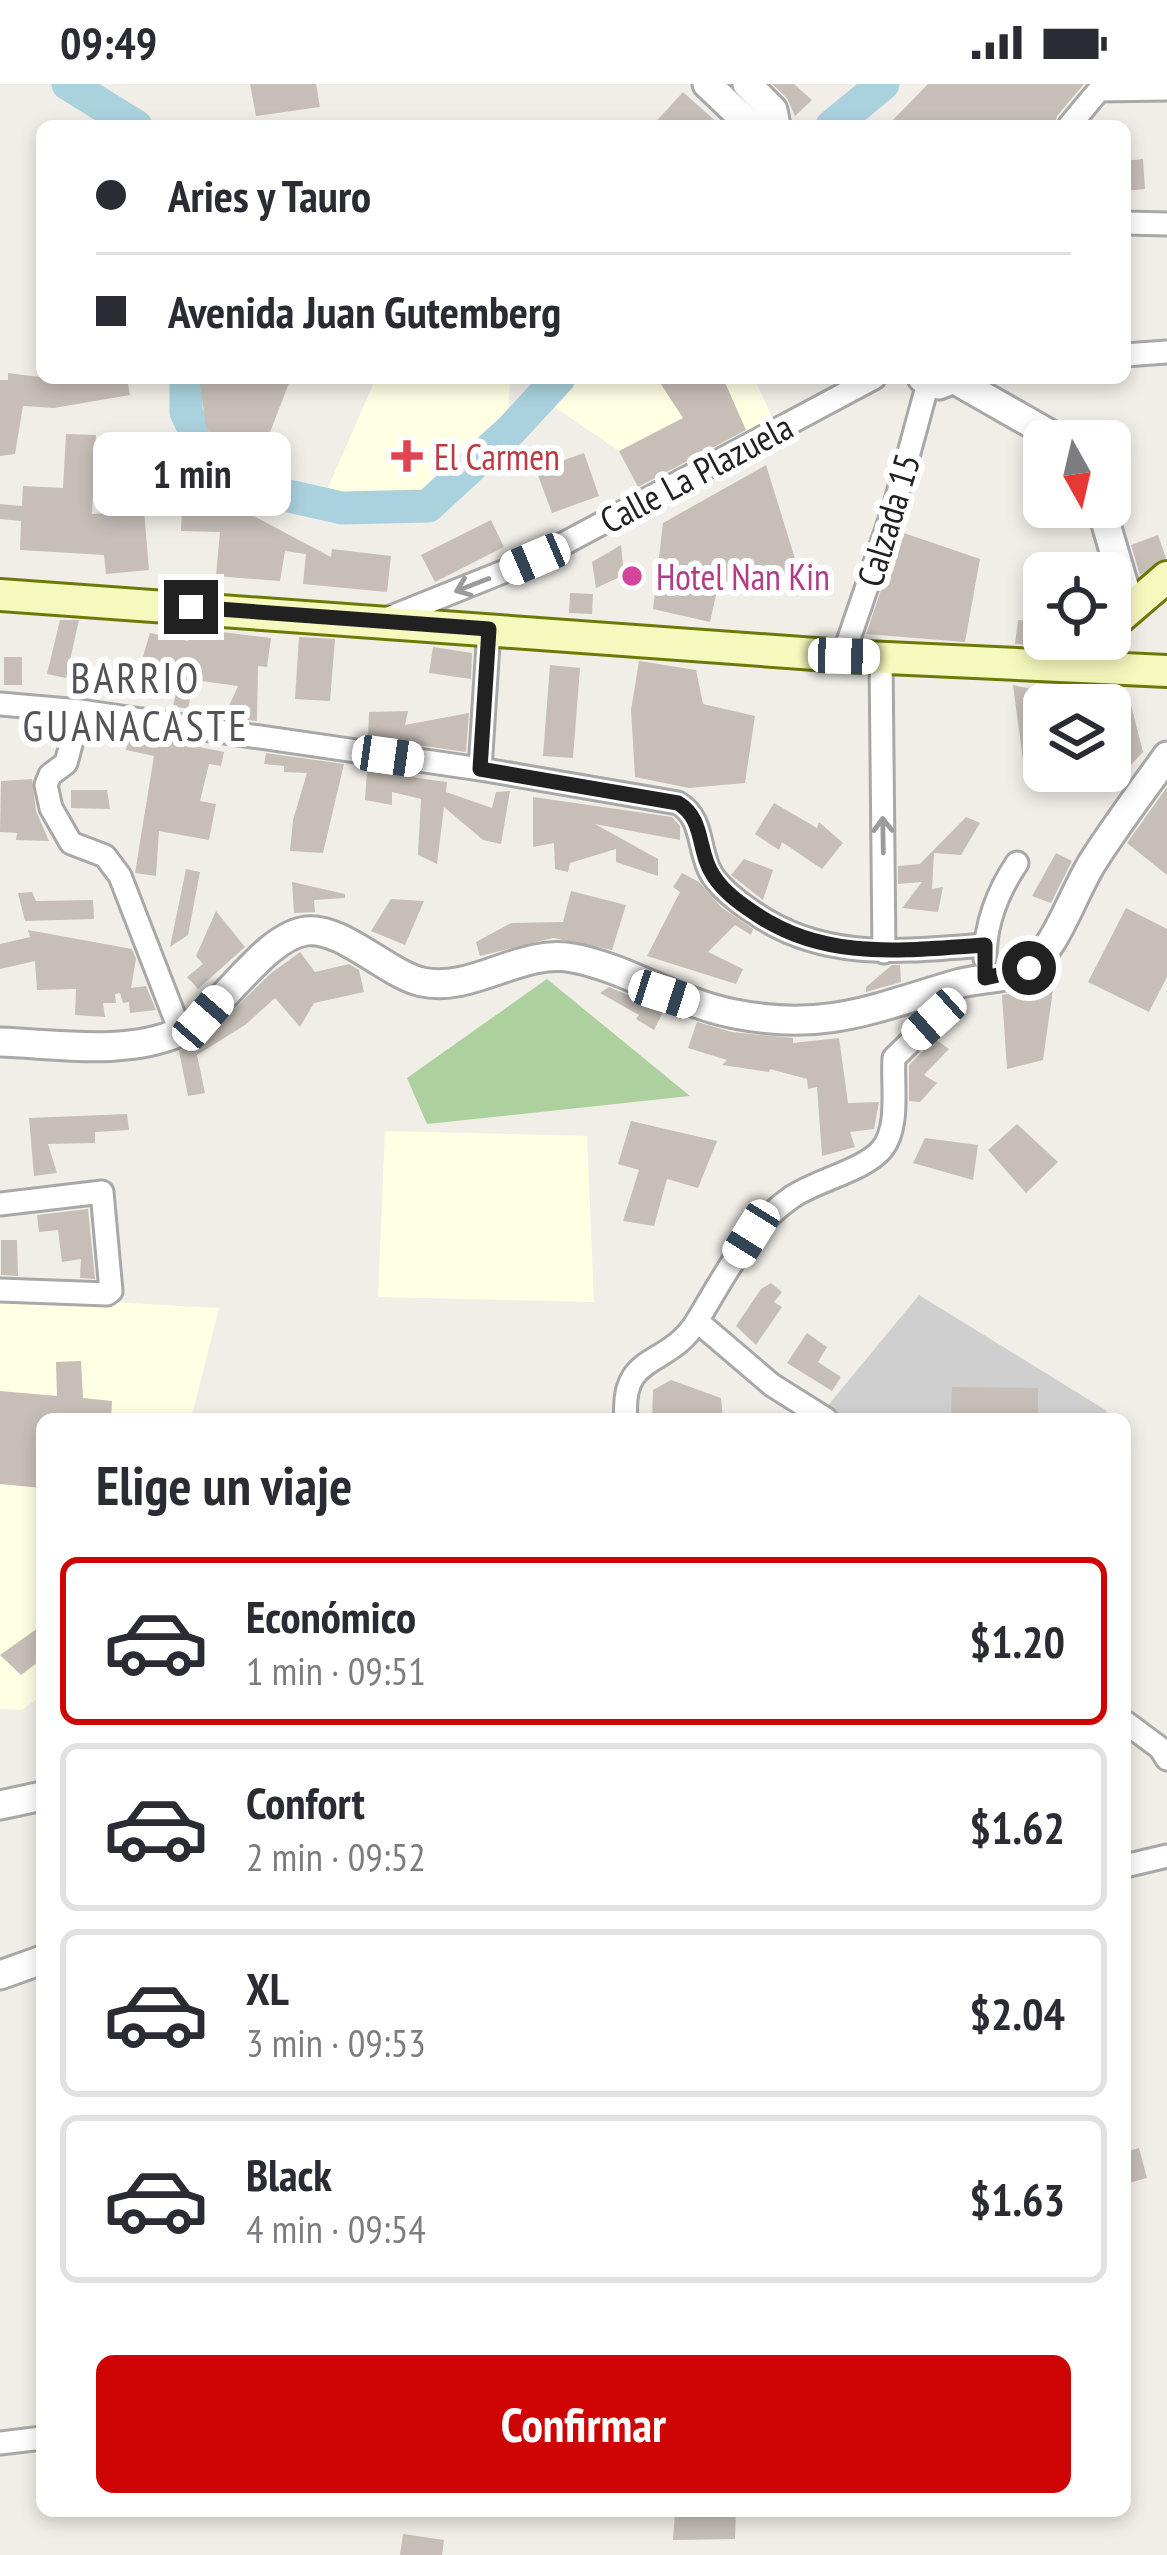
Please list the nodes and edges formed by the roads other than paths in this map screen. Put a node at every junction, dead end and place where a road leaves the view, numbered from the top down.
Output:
1 (707, 84) edge
2 (747, 84) edge
3 (1101, 87) edge
4 (1167, 89) edge
5 (745, 120) edge
6 (775, 120) edge
7 (1075, 120) edge
8 (1131, 223) edge
9 (1167, 224) edge
10 (1167, 352) edge
11 (1131, 355) edge
12 (863, 384) edge
13 (939, 384) edge
14 (948, 384) edge
15 (1023, 422) edge
16 (1167, 577) edge
17 (0, 595) edge
18 (1131, 607) edge
19 (382, 620) junction
20 (489, 629) junction
21 (844, 656) junction
22 (881, 657) junction
23 (1076, 660) edge
24 (1071, 665) junction
25 (1167, 671) edge
26 (0, 704) edge
27 (80, 711) junction
28 (1167, 756) edge
29 (480, 769) junction
30 (1017, 863) dead end
31 (985, 945) junction
32 (884, 952) junction
33 (972, 981) junction
34 (180, 1031) junction
35 (0, 1042) edge
36 (0, 1204) edge
37 (0, 1290) edge
38 (697, 1321) junction
39 (626, 1413) edge
40 (816, 1413) edge
41 (1131, 1727) edge
42 (1167, 1759) edge
43 (36, 1797) edge
44 (0, 1804) edge
45 (1167, 1856) edge
46 (1131, 1865) edge
47 (36, 1962) edge
48 (0, 1975) edge
49 (36, 2439) edge
50 (0, 2443) edge

1 - 5 street
2 - 6 street
3 - 4 street
3 - 7 street
8 - 9 street
10 - 11 street
12 -> 19 street, Calle La Plazuela
13 - 21 street, Calzada 15
14 - 15 street
16 - 18 main road
17 - 19 main road
19 - 20 main road
20 - 21 main road
20 - 29 street
21 - 22 main road
22 - 24 main road
32 -> 22 street
23 - 24 main road
24 - 25 main road
26 - 27 street
27 - 29 street
27 - 34 street
28 - 33 street
29 - 32 street
30 - 31 street
31 - 32 street
31 - 33 street
33 - 34 street
33 - 38 street
34 - 35 street
36 - 37 street
38 - 39 street
38 - 40 street
41 - 42 street
43 - 44 street
45 - 46 street
47 - 48 street
49 - 50 street

